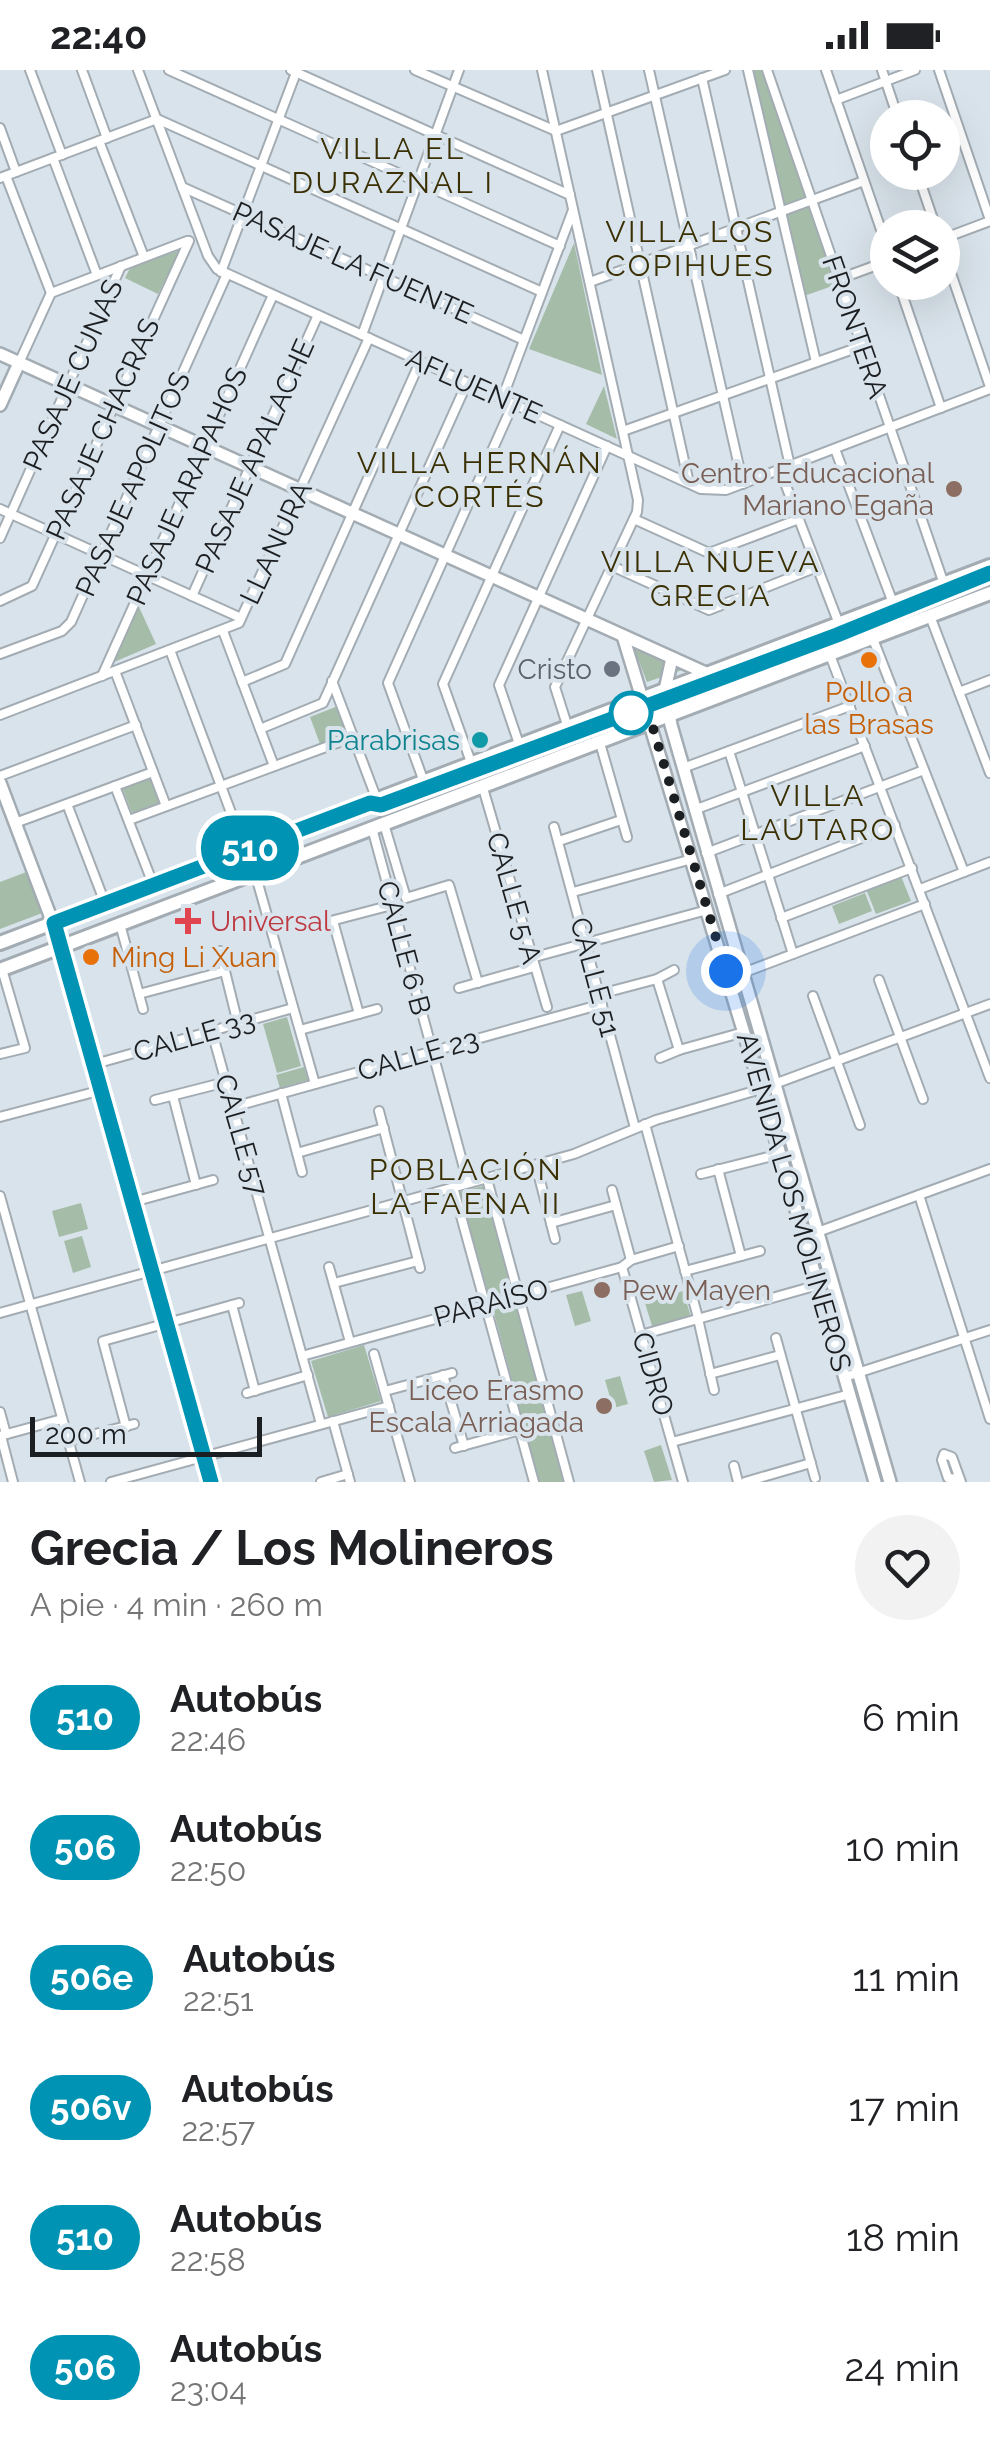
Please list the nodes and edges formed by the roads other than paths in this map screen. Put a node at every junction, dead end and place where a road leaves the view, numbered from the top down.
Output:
1 (30, 70) edge
2 (82, 70) edge
3 (169, 70) edge
4 (415, 70) edge
5 (459, 70) edge
6 (542, 70) edge
7 (597, 70) edge
8 (649, 70) edge
9 (725, 70) edge
10 (748, 70) edge
11 (767, 70) edge
12 (826, 70) edge
13 (882, 70) edge
14 (915, 70) edge
15 (939, 70) edge
16 (295, 71) edge
17 (142, 72) edge
18 (702, 78) junction
19 (886, 81) junction
20 (453, 87) junction
21 (654, 96) junction
22 (836, 100) junction
23 (892, 100) edge
24 (606, 113) junction
25 (157, 119) junction
26 (279, 119) junction
27 (0, 128) edge
28 (556, 131) junction
29 (435, 135) junction
30 (103, 139) junction
31 (57, 156) junction
32 (261, 166) junction
33 (16, 172) junction
34 (3, 177) edge
35 (864, 181) junction
36 (418, 182) junction
37 (182, 186) junction
38 (570, 196) junction
39 (812, 201) junction
40 (574, 210) junction
41 (874, 210) edge
42 (781, 213) junction
43 (244, 214) junction
44 (990, 220) edge
45 (401, 229) junction
46 (735, 230) junction
47 (960, 232) edge
48 (201, 236) junction
49 (188, 240) junction
50 (560, 246) junction
51 (687, 247) junction
52 (144, 257) junction
53 (640, 264) junction
54 (121, 266) junction
55 (870, 268) edge
56 (224, 273) junction
57 (97, 275) junction
58 (384, 277) junction
59 (839, 280) junction
60 (590, 282) junction
61 (542, 292) junction
62 (51, 293) junction
63 (273, 295) junction
64 (904, 300) edge
65 (960, 300) edge
66 (318, 316) junction
67 (366, 337) junction
68 (524, 340) junction
69 (862, 346) junction
70 (0, 354) edge
71 (420, 362) junction
72 (816, 362) junction
73 (19, 363) junction
74 (768, 379) junction
75 (467, 383) junction
76 (68, 385) junction
77 (990, 388) edge
78 (721, 396) junction
79 (502, 398) junction
80 (514, 404) junction
81 (0, 405) edge
82 (114, 406) junction
83 (941, 408) junction
84 (673, 414) junction
85 (560, 425) junction
86 (159, 426) junction
87 (890, 428) junction
88 (623, 431) junction
89 (607, 446) junction
90 (205, 447) junction
91 (835, 449) junction
92 (628, 456) junction
93 (790, 466) junction
94 (250, 467) junction
95 (780, 470) junction
96 (689, 484) junction
97 (743, 484) junction
98 (300, 490) junction
99 (0, 509) edge
100 (11, 514) junction
101 (352, 514) junction
102 (634, 519) junction
103 (799, 519) junction
104 (56, 534) junction
105 (399, 534) junction
106 (0, 538) edge
107 (101, 555) junction
108 (446, 556) junction
109 (612, 566) junction
110 (990, 566) edge
111 (817, 567) junction
112 (147, 576) junction
113 (492, 576) junction
114 (944, 584) junction
115 (990, 593) edge
116 (192, 596) junction
117 (538, 598) junction
118 (0, 601) edge
119 (893, 603) junction
120 (930, 616) junction
121 (242, 618) junction
122 (588, 620) junction
123 (838, 624) junction
124 (222, 631) junction
125 (623, 636) junction
126 (873, 638) junction
127 (170, 650) junction
128 (0, 654) edge
129 (830, 655) junction
130 (672, 658) junction
131 (116, 671) junction
132 (708, 674) junction
133 (102, 676) junction
134 (990, 680) edge
135 (242, 682) junction
136 (332, 682) junction
137 (665, 690) junction
138 (959, 692) junction
139 (644, 698) junction
140 (850, 706) junction
141 (0, 715) edge
142 (668, 716) junction
143 (651, 723) junction
144 (136, 725) junction
145 (568, 728) junction
146 (260, 729) junction
147 (353, 737) junction
148 (600, 743) junction
149 (520, 746) junction
150 (865, 746) junction
151 (729, 751) junction
152 (988, 759) edge
153 (472, 765) junction
154 (274, 766) junction
155 (683, 768) junction
156 (924, 770) junction
157 (153, 772) junction
158 (990, 773) edge
159 (0, 776) edge
160 (424, 782) junction
161 (0, 784) edge
162 (116, 786) junction
163 (221, 786) junction
164 (880, 786) junction
165 (483, 788) junction
166 (742, 792) junction
167 (377, 800) junction
168 (66, 804) junction
169 (166, 806) junction
170 (694, 810) junction
171 (128, 820) junction
172 (621, 820) junction
173 (15, 823) junction
174 (895, 824) junction
175 (378, 826) junction
176 (554, 827) dead end
177 (755, 834) junction
178 (628, 837) dead end
179 (559, 841) junction
180 (245, 850) junction
181 (706, 853) junction
182 (692, 859) junction
183 (990, 862) edge
184 (912, 868) junction
185 (256, 872) junction
186 (964, 872) junction
187 (768, 874) junction
188 (153, 885) junction
189 (920, 890) junction
190 (573, 892) junction
191 (718, 894) junction
192 (105, 903) junction
193 (925, 904) junction
194 (392, 905) junction
195 (707, 910) junction
196 (782, 918) junction
197 (54, 923) junction
198 (120, 924) junction
199 (0, 943) edge
200 (586, 943) junction
201 (62, 946) junction
202 (220, 951) dead end
203 (793, 954) junction
204 (533, 962) junction
205 (1, 969) edge
206 (674, 970) dead end
207 (225, 971) junction
208 (740, 974) junction
209 (657, 979) junction
210 (879, 980) dead end
211 (478, 983) junction
212 (459, 988) dead end
213 (139, 994) junction
214 (600, 994) junction
215 (812, 996) dead end
216 (602, 1004) junction
217 (990, 1004) edge
218 (143, 1008) dead end
219 (294, 1008) junction
220 (546, 1008) dead end
221 (377, 1009) dead end
222 (967, 1013) junction
223 (359, 1014) junction
224 (238, 1024) junction
225 (300, 1030) junction
226 (212, 1032) junction
227 (744, 1032) junction
228 (900, 1038) junction
229 (679, 1050) junction
230 (432, 1051) junction
231 (0, 1054) edge
232 (660, 1058) dead end
233 (837, 1062) junction
234 (95, 1064) junction
235 (990, 1078) edge
236 (226, 1082) junction
237 (315, 1084) junction
238 (767, 1087) junction
239 (102, 1090) junction
240 (281, 1094) junction
241 (173, 1096) junction
242 (924, 1099) dead end
243 (156, 1100) dead end
244 (233, 1107) junction
245 (379, 1111) dead end
246 (0, 1116) edge
247 (645, 1124) junction
248 (860, 1125) dead end
249 (384, 1128) junction
250 (635, 1128) junction
251 (296, 1153) junction
252 (780, 1154) junction
253 (536, 1165) junction
254 (718, 1169) junction
255 (990, 1169) edge
256 (302, 1172) dead end
257 (702, 1174) dead end
258 (487, 1178) junction
259 (213, 1180) dead end
260 (468, 1183) junction
261 (196, 1185) junction
262 (452, 1187) junction
263 (612, 1190) dead end
264 (919, 1195) junction
265 (0, 1196) edge
266 (403, 1201) junction
267 (133, 1202) junction
268 (616, 1205) junction
269 (551, 1223) junction
270 (810, 1235) junction
271 (270, 1238) junction
272 (555, 1239) dead end
273 (679, 1246) junction
274 (760, 1251) dead end
275 (741, 1256) junction
276 (631, 1260) junction
277 (329, 1267) dead end
278 (622, 1267) junction
279 (685, 1270) junction
280 (152, 1271) junction
281 (334, 1284) junction
282 (818, 1286) junction
283 (519, 1295) junction
284 (31, 1304) junction
285 (486, 1304) junction
286 (0, 1313) edge
287 (697, 1320) junction
288 (167, 1324) junction
289 (990, 1330) edge
290 (642, 1335) junction
291 (776, 1338) dead end
292 (965, 1338) junction
293 (350, 1342) junction
294 (374, 1354) dead end
295 (780, 1355) junction
296 (302, 1356) junction
297 (710, 1374) junction
298 (308, 1375) junction
299 (851, 1375) junction
300 (714, 1390) dead end
301 (385, 1391) junction
302 (850, 1394) junction
303 (388, 1406) junction
304 (795, 1409) junction
305 (0, 1412) edge
306 (62, 1418) junction
307 (990, 1418) edge
308 (333, 1421) junction
309 (321, 1424) junction
310 (520, 1430) junction
311 (2, 1435) edge
312 (68, 1441) junction
313 (672, 1442) junction
314 (204, 1456) junction
315 (811, 1463) junction
316 (734, 1466) dead end
317 (349, 1478) edge
318 (815, 1478) dead end
319 (13, 1482) edge
320 (80, 1482) edge
321 (110, 1482) edge
322 (211, 1482) edge
323 (320, 1482) edge
324 (410, 1482) edge
325 (534, 1482) edge
326 (569, 1482) edge
327 (683, 1482) edge
328 (742, 1482) edge
329 (876, 1482) edge
330 (890, 1482) edge

1 - 31 street
2 - 30 street
3 - 26 street
4 - 20 street
5 - 20 street, LLANURA
6 - 28 street
7 - 24 street
8 - 21 street
9 - 18 street
10 - 42 street
11 - 39 street, FRONTERA
12 - 22 street
13 - 19 street
14 - 19 street
15 - 44 street
16 - 26 street, PASAJE APOLITOS
16 - 29 street
17 - 25 street
18 - 21 street
18 - 46 street
19 - 22 street
19 - 23 street
20 - 28 street
20 - 29 street, LLANURA
21 - 24 street
21 - 51 street
22 - 35 street
24 - 28 street
24 - 53 street
25 - 30 street
25 - 32 street
25 - 37 street
26 - 32 street, PASAJE APOLITOS
26 - 36 street
27 - 33 street
28 - 38 street
29 - 36 street, LLANURA
29 - 38 street
30 - 31 street
30 - 52 street
31 - 33 street
31 - 57 street
32 - 43 street, PASAJE APOLITOS
32 - 45 street
33 - 34 street
34 - 62 street
35 - 39 street
35 - 41 street
36 - 45 street, LLANURA
36 - 50 street
37 - 43 street, PASAJE LA FUENTE
37 - 48 street
38 - 40 street
39 - 42 street
39 - 59 street, FRONTERA
40 - 50 street
40 - 60 street
42 - 46 street
42 - 72 street
43 - 56 street, PASAJE APOLITOS
43 - 58 street, PASAJE LA FUENTE
44 - 47 street
45 - 58 street, LLANURA
45 - 61 street
46 - 51 street
46 - 74 street
48 - 49 street
48 - 56 street
49 - 52 street
49 - 82 street, PASAJE CHACRAS
50 - 61 street
51 - 53 street
51 - 78 street
52 - 54 street
53 - 60 street
53 - 84 street
54 - 57 street
54 - 76 street, PASAJE CUNAS
55 - 59 street
56 - 63 street, AFLUENTE
56 - 86 street, PASAJE APOLITOS
57 - 62 street
58 - 67 street, LLANURA
58 - 68 street, PASAJE LA FUENTE
59 - 69 street, FRONTERA
60 - 88 street
61 - 68 street
62 - 73 street
63 - 66 street, AFLUENTE
63 - 90 street, PASAJE ARAPAHOS
64 - 83 street
65 - 77 street
66 - 67 street, AFLUENTE
66 - 94 street, PASAJE APALACHE
67 - 71 street, AFLUENTE
67 - 98 street, LLANURA
68 - 79 street
69 - 72 street
69 - 87 street, FRONTERA
70 - 73 street
71 - 75 street, AFLUENTE
71 - 101 street
72 - 74 street
73 - 76 street
73 - 81 street
74 - 78 street
74 - 93 street
75 - 79 street, AFLUENTE
75 - 105 street
76 - 82 street
76 - 100 street, PASAJE CUNAS
77 - 83 street, AFLUENTE
78 - 84 street
78 - 97 street
79 - 80 street, AFLUENTE
80 - 85 street, AFLUENTE
80 - 108 street
82 - 86 street
82 - 104 street, PASAJE CHACRAS
83 - 87 street, AFLUENTE
84 - 88 street
84 - 96 street
85 - 89 street, AFLUENTE
85 - 113 street
86 - 90 street
86 - 107 street, PASAJE APOLITOS
87 - 91 street, AFLUENTE
87 - 114 street, FRONTERA
88 - 92 street
89 - 92 street, AFLUENTE
89 - 117 street
90 - 94 street
90 - 112 street, PASAJE ARAPAHOS
91 - 93 street, AFLUENTE
91 - 119 street
92 - 96 street, AFLUENTE
92 - 102 street
93 - 95 street, AFLUENTE
94 - 98 street
94 - 116 street, PASAJE APALACHE
95 - 97 street, AFLUENTE
95 - 103 street
96 - 97 street, AFLUENTE
98 - 101 street
98 - 121 street, LLANURA
99 - 100 street
100 - 104 street
100 - 106 street, PASAJE CUNAS
101 - 105 street
101 - 135 street
102 - 103 street
102 - 109 street
103 - 111 street
104 - 107 street
104 - 118 street, PASAJE CHACRAS
105 - 108 street
105 - 136 street
107 - 112 street
107 - 128 street, PASAJE APOLITOS
108 - 113 street
108 - 160 street
109 - 111 street
109 - 122 street
110 - 114 main road
111 - 123 street
112 - 116 street
112 - 133 street, PASAJE ARAPAHOS
113 - 117 street
113 - 153 street
114 - 119 main road
115 - 120 main road
116 - 121 street
117 - 122 street
117 - 149 street
119 - 123 main road
120 - 126 main road
120 - 138 street
121 - 124 street, LLANURA
122 - 125 street
122 - 145 street
123 - 132 main road
124 - 127 street, LLANURA
124 - 135 street
125 - 130 street
125 - 139 street, AVENIDA LOS MOLINEROS
126 - 129 main road
126 - 156 street
127 - 131 street, LLANURA
127 - 163 street
129 - 140 street
129 - 142 main road
130 - 132 street
130 - 137 street, AVENIDA LOS MOLINEROS
131 - 133 street, LLANURA
131 - 144 street
132 - 137 main road
133 - 141 street, LLANURA
134 - 138 street
135 - 146 street
136 - 146 street
136 - 147 street
137 - 139 main road
137 - 142 street, AVENIDA LOS MOLINEROS
138 - 152 street
139 - 143 street, AVENIDA LOS MOLINEROS
139 - 145 main road
140 - 150 street
140 - 151 street
142 - 143 main road
142 - 155 street, AVENIDA LOS MOLINEROS
143 - 148 main road
143 - 182 street, AVENIDA LOS MOLINEROS
144 - 157 street
144 - 159 street
145 - 149 main road
146 - 154 street
147 - 154 street
147 - 167 street
148 - 165 main road
148 - 172 street
149 - 153 main road
150 - 164 street
150 - 166 street
151 - 155 street
151 - 166 street
152 - 158 street
153 - 160 main road
154 - 163 street
155 - 170 street, AVENIDA LOS MOLINEROS
156 - 164 street
156 - 186 street
157 - 162 street
157 - 169 street
160 - 167 main road
161 - 173 street
162 - 168 street
162 - 171 street
163 - 169 street
163 - 180 street
164 - 174 street
164 - 177 street
165 - 175 main road
165 - 204 street, CALLE 5 A
166 - 170 street
166 - 177 street
167 - 180 main road
168 - 173 street
168 - 192 street
169 - 171 street
170 - 181 street, AVENIDA LOS MOLINEROS
171 - 188 street
172 - 178 street
172 - 179 street
173 - 197 street
174 - 184 street
174 - 187 street
175 - 185 main road
175 - 194 street, CALLE 6 B
175 - 211 street
176 - 179 street, CALLE 51
177 - 181 street
177 - 187 street
179 - 190 street, CALLE 51
180 - 188 main road
181 - 191 street, AVENIDA LOS MOLINEROS
182 - 190 street
182 - 195 street, AVENIDA LOS MOLINEROS
183 - 186 street
184 - 189 street
184 - 196 street
185 - 198 main road
185 - 219 street
186 - 189 street
187 - 191 street
187 - 196 street
188 - 192 main road
189 - 193 street
190 - 200 street, CALLE 51
191 - 208 street, AVENIDA LOS MOLINEROS
192 - 197 main road
193 - 203 street
193 - 222 street
194 - 223 street
194 - 230 street, CALLE 6 B
195 - 200 street
195 - 227 street, AVENIDA LOS MOLINEROS
196 - 203 street
197 - 199 main road
197 - 201 street
198 - 201 main road
198 - 213 street
200 - 204 street
200 - 214 street, CALLE 51
201 - 205 main road
201 - 234 street
202 - 207 street
203 - 208 street
204 - 211 street
204 - 220 street, CALLE 5 A
205 - 231 street
206 - 209 street
207 - 213 street
207 - 224 street
208 - 238 street, AVENIDA LOS MOLINEROS
209 - 214 street
209 - 229 street
210 - 228 street
211 - 212 street
213 - 218 street
214 - 216 street, CALLE 51
215 - 233 street
216 - 230 street, CALLE 23
216 - 250 street, CALLE 51
217 - 222 street
219 - 224 street, CALLE 33
219 - 225 street
221 - 223 street
222 - 228 street
222 - 235 street
223 - 225 street
224 - 226 street, CALLE 33
225 - 237 street
226 - 234 street, CALLE 33
226 - 236 street, CALLE 57
227 - 229 street
227 - 238 street, AVENIDA LOS MOLINEROS
228 - 233 street
228 - 242 street
229 - 232 street
230 - 237 street, CALLE 23
230 - 260 street, CALLE 6 B
233 - 238 street
233 - 248 street
234 - 239 street
236 - 241 street
236 - 244 street, CALLE 57
237 - 240 street, CALLE 23
238 - 247 street
238 - 252 street, AVENIDA LOS MOLINEROS
238 - 270 street, AVENIDA LOS MOLINEROS
239 - 246 street
239 - 267 street
240 - 244 street, CALLE 23
240 - 251 street
241 - 243 street
241 - 261 street
244 - 271 street, CALLE 57
245 - 249 street
247 - 250 street
247 - 273 street
249 - 251 street
249 - 266 street
250 - 253 street
251 - 256 street
252 - 254 street
252 - 270 street, AVENIDA LOS MOLINEROS
253 - 258 street
253 - 269 street
254 - 257 street
254 - 275 street
255 - 264 street
258 - 260 street
258 - 283 street
259 - 261 street
260 - 262 street
261 - 267 street
262 - 266 street
262 - 285 street
263 - 268 street
264 - 270 street
264 - 292 street
265 - 284 street
266 - 271 street
266 - 281 street
267 - 280 street
268 - 269 street
268 - 276 street
269 - 272 street
270 - 282 street, AVENIDA LOS MOLINEROS
270 - 299 street, AVENIDA LOS MOLINEROS
271 - 280 street
271 - 296 street, CALLE 57
273 - 276 street, PARAÍSO
273 - 279 street
274 - 275 street
275 - 279 street
276 - 278 street, PARAÍSO
277 - 281 street
278 - 283 street, PARAÍSO
278 - 290 street, CIDRO
279 - 287 street
280 - 284 street
280 - 288 street
281 - 293 street
282 - 287 street
282 - 299 street, AVENIDA LOS MOLINEROS
283 - 285 street, PARAÍSO
283 - 326 street
284 - 286 street
284 - 306 street
285 - 293 street, PARAÍSO
285 - 310 street
287 - 290 street
287 - 297 street
288 - 298 street
288 - 312 street
288 - 314 street
289 - 292 street
290 - 313 street, CIDRO
291 - 295 street
292 - 299 street
292 - 307 street
293 - 296 street, PARAÍSO
294 - 301 street
295 - 297 street
295 - 304 street
296 - 298 street, CALLE 57
297 - 300 street
298 - 309 street, CALLE 57
299 - 302 street, AVENIDA LOS MOLINEROS
299 - 330 street, AVENIDA LOS MOLINEROS
301 - 303 street
301 - 310 street
302 - 304 street
302 - 329 street, AVENIDA LOS MOLINEROS
303 - 308 street
303 - 324 street
304 - 313 street
304 - 315 street
305 - 311 street
306 - 311 street
306 - 312 street
308 - 309 street
308 - 317 street
309 - 314 street
310 - 325 street
311 - 319 street
312 - 320 street
313 - 327 street, CIDRO
314 - 321 street
314 - 322 street
315 - 318 street
315 - 328 street
316 - 328 street
317 - 323 street

